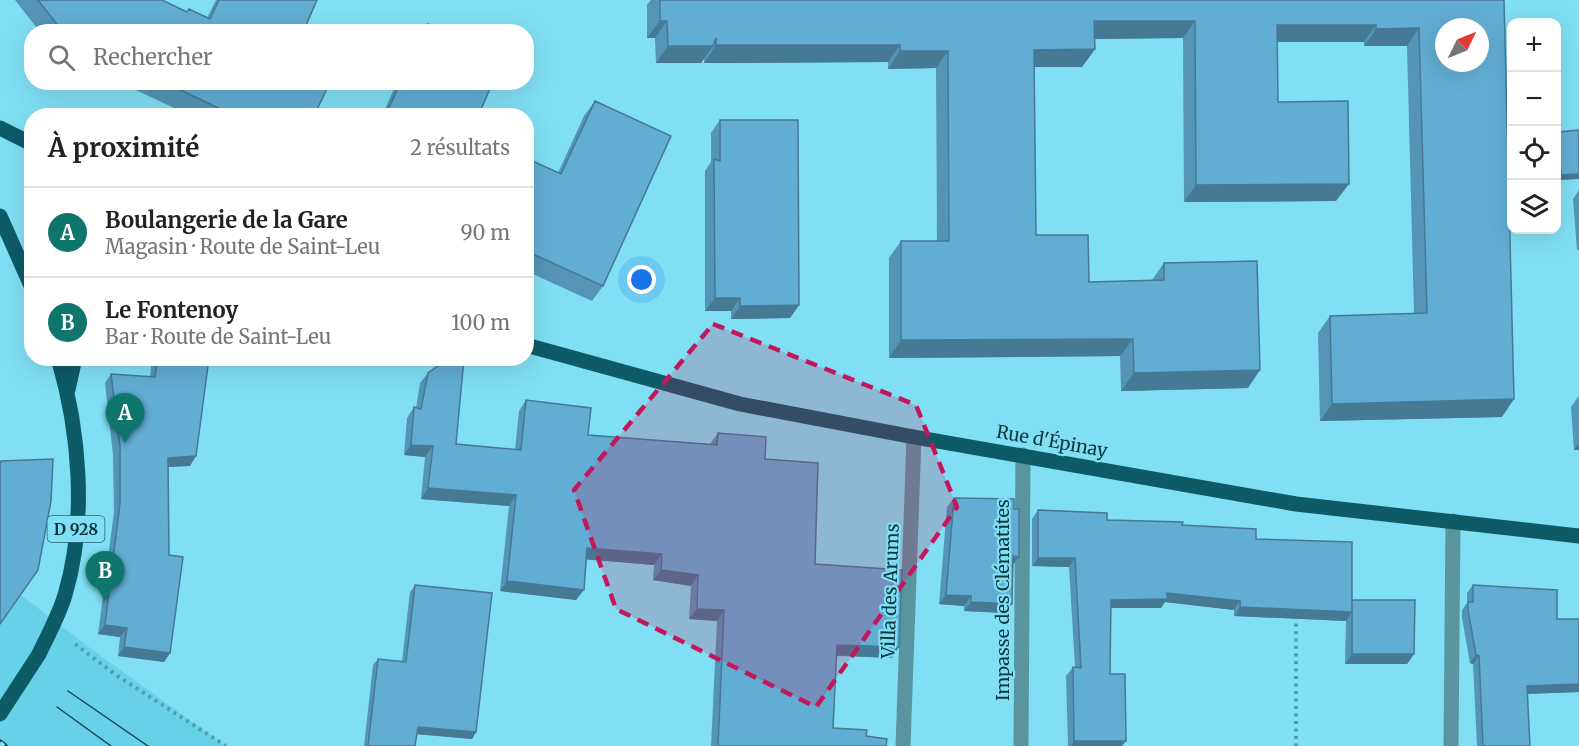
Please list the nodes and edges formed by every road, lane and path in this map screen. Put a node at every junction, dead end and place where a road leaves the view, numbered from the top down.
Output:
1 (0, 128) edge
2 (24, 140) edge
3 (0, 216) edge
4 (24, 270) edge
5 (534, 347) edge
6 (60, 366) edge
7 (73, 366) edge
8 (67, 398) junction
9 (914, 437) junction
10 (1023, 455) junction
11 (1453, 521) junction
12 (1579, 536) edge
13 (1296, 608) edge
14 (99, 663) dead end
15 (0, 714) edge
16 (226, 746) edge
17 (903, 746) edge
18 (1021, 746) edge
19 (1296, 746) edge
20 (1451, 746) edge

1 - 2 main road
3 - 4 main road
5 - 9 main road, Rue d'Épinay
6 - 8 main road, D 928
7 - 8 main road
8 - 15 main road, D 928, bridge
9 - 10 main road, Rue d'Épinay
9 - 17 street, Villa des Arums
10 - 11 main road, Rue d'Épinay
10 - 18 street, Impasse des Clématites
11 - 12 main road, Rue d'Épinay
11 - 20 street
13 - 19 path
14 - 16 path

